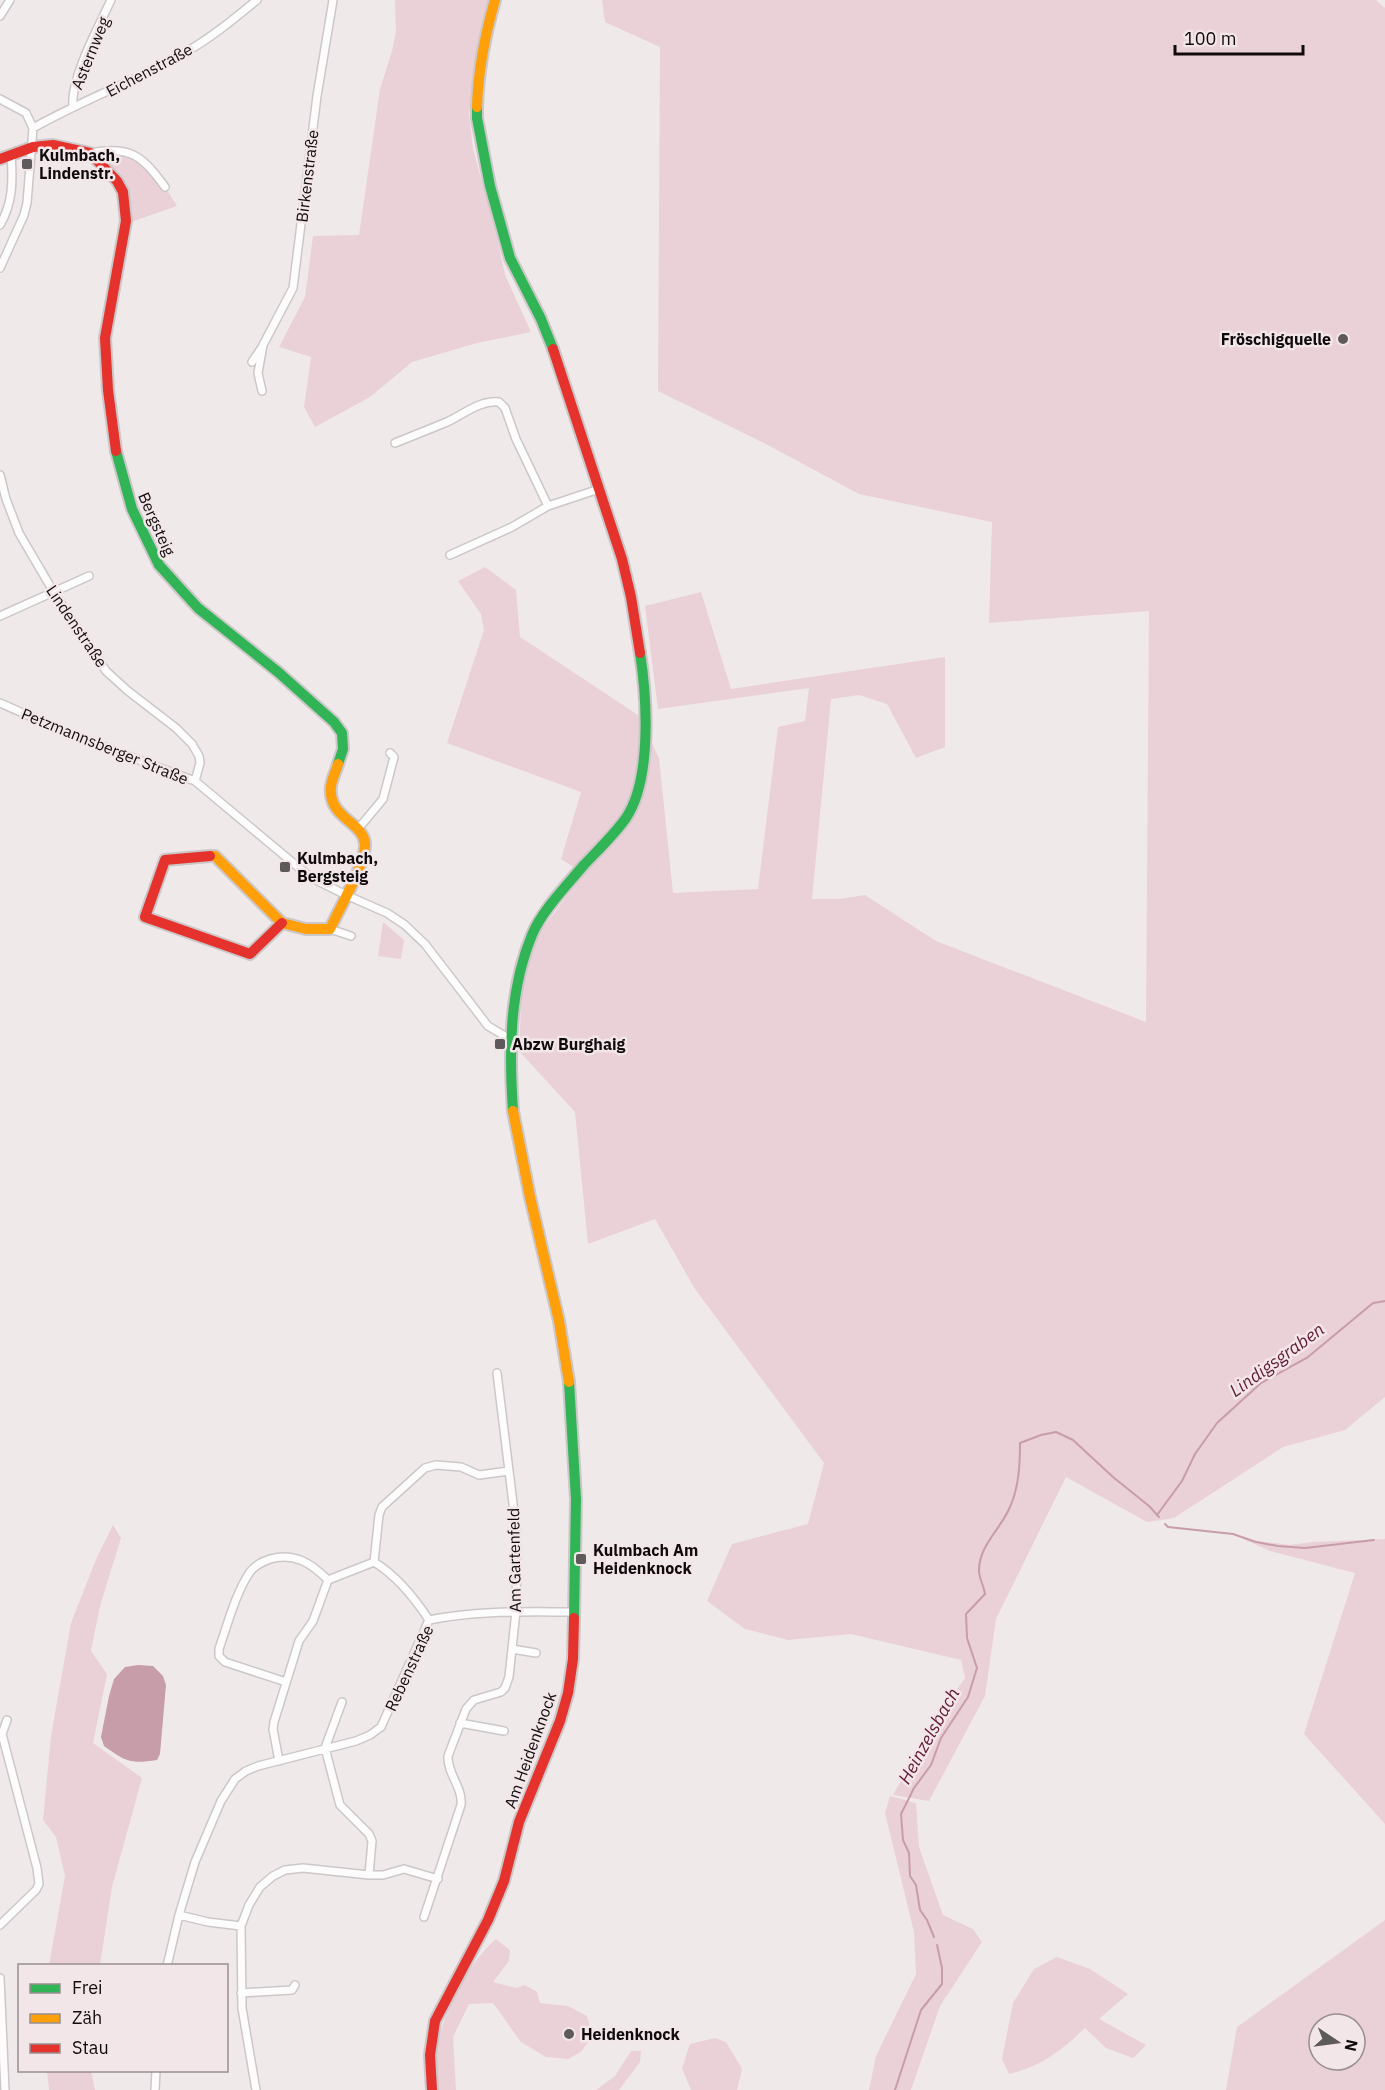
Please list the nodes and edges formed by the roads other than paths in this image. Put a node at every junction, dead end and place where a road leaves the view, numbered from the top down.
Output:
1 (10, 0) edge
2 (111, 0) edge
3 (257, 0) edge
4 (333, 0) edge
5 (495, 0) edge
6 (0, 16) edge
7 (0, 99) edge
8 (73, 106) junction
9 (33, 128) junction
10 (33, 147) junction
11 (90, 153) junction
12 (11, 155) junction
13 (0, 159) edge
14 (165, 187) dead end
15 (0, 225) edge
16 (0, 268) edge
17 (263, 345) junction
18 (252, 362) dead end
19 (262, 391) dead end
20 (394, 442) dead end
21 (0, 475) edge
22 (599, 489) junction
23 (548, 506) junction
24 (450, 555) dead end
25 (89, 576) dead end
26 (53, 591) junction
27 (0, 616) edge
28 (0, 703) edge
29 (390, 753) dead end
30 (195, 781) junction
31 (358, 829) junction
32 (346, 895) junction
33 (282, 923) junction
34 (330, 929) junction
35 (351, 936) dead end
36 (510, 1039) junction
37 (497, 1373) dead end
38 (509, 1471) junction
39 (374, 1562) junction
40 (328, 1580) junction
41 (516, 1611) junction
42 (575, 1612) junction
43 (429, 1620) junction
44 (512, 1649) junction
45 (536, 1653) dead end
46 (286, 1682) junction
47 (342, 1702) dead end
48 (7, 1720) dead end
49 (460, 1724) junction
50 (504, 1731) dead end
51 (325, 1748) junction
52 (279, 1761) junction
53 (369, 1875) junction
54 (438, 1879) junction
55 (179, 1915) junction
56 (424, 1917) dead end
57 (0, 1925) edge
58 (242, 1926) junction
59 (167, 1964) edge
60 (0, 1978) edge
61 (295, 1985) dead end
62 (241, 1993) junction
63 (156, 2072) edge
64 (5, 2090) edge
65 (156, 2090) edge
66 (256, 2090) edge
67 (432, 2090) edge

1 - 6 street
2 - 8 street, Asternweg
3 - 8 street, Eichenstraße
4 - 17 street, Birkenstraße
5 - 22 street, Am Heidenknock
7 - 9 street
8 - 9 street, Eichenstraße
9 - 10 street
10 - 11 street
10 - 12 street
10 - 16 street
11 - 14 street
11 - 31 street, Bergsteig
12 - 13 street
12 - 15 street
17 - 18 street, Birkenstraße
17 - 19 street, Birkenstraße
20 - 23 street
21 - 26 street, Lindenstraße
22 - 23 street
22 - 36 street, Am Heidenknock
23 - 24 street
25 - 26 street
26 - 27 street
26 - 30 street, Lindenstraße
28 - 30 street, Petzmannsberger Straße
29 - 31 street
30 - 32 street, Petzmannsberger Straße
31 - 32 street
32 - 34 street
32 - 36 street, Petzmannsberger Straße
33 - 33 street
33 - 34 street
34 - 35 street
36 - 42 street, Am Heidenknock
37 - 38 street, Am Gartenfeld
38 - 39 street
38 - 41 street, Am Gartenfeld
39 - 40 street
39 - 43 street
40 - 46 street
40 - 46 street
41 - 42 street, Rebenstraße
41 - 43 street, Rebenstraße
41 - 44 street, Am Gartenfeld
42 - 67 street, Am Heidenknock
43 - 51 street, Rebenstraße
44 - 45 street
44 - 49 street, Am Gartenfeld
46 - 52 street
47 - 51 street
48 - 57 street
49 - 50 street
49 - 54 street, Am Gartenfeld
51 - 52 street, Rebenstraße
51 - 53 street
52 - 55 street, Rebenstraße
53 - 54 street
53 - 58 street
54 - 56 street, Am Gartenfeld
55 - 58 street
55 - 59 street, Rebenstraße
58 - 62 street
60 - 64 street
61 - 62 street
62 - 66 street
63 - 65 street

